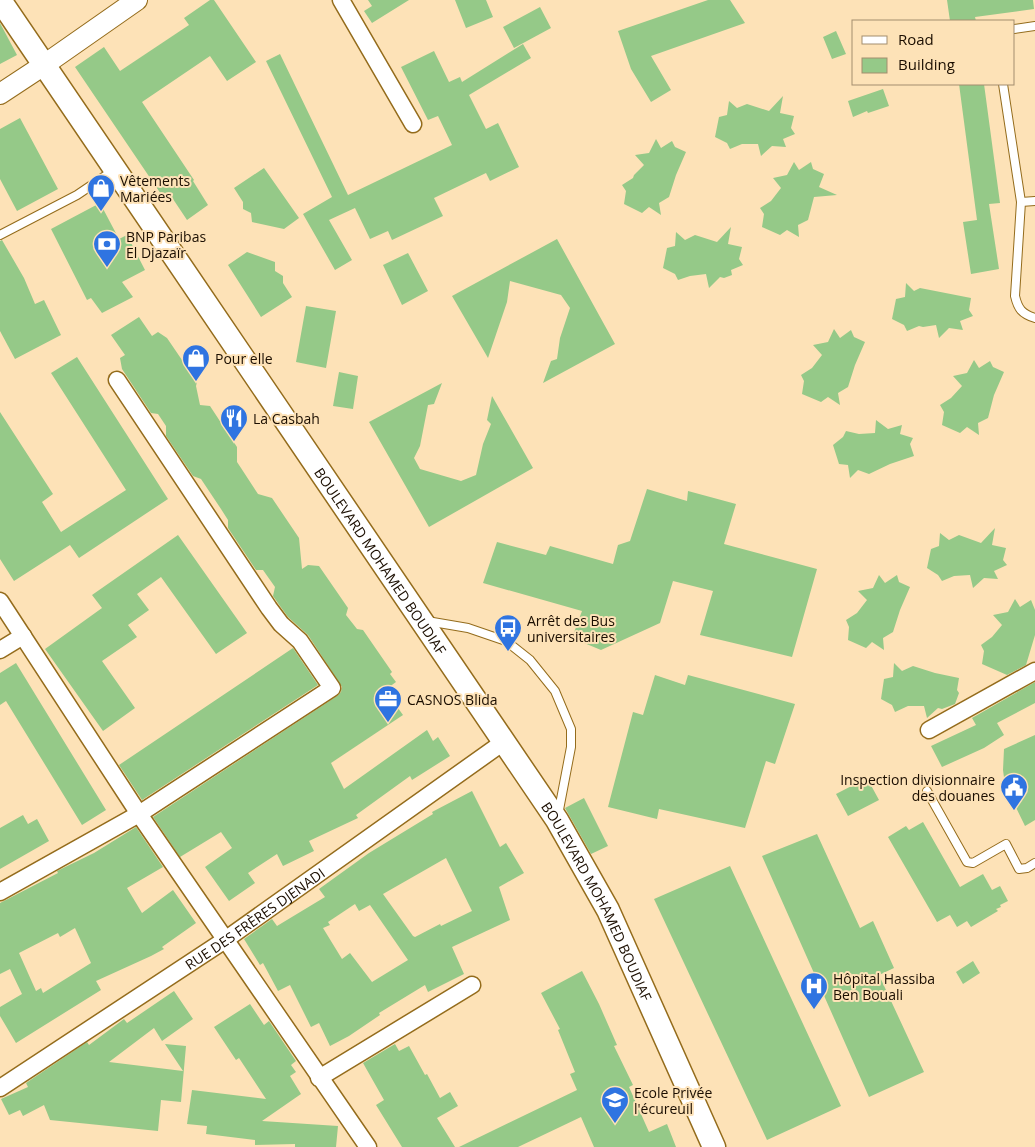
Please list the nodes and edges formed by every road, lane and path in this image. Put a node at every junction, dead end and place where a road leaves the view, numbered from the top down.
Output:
1 (0, 0) edge
2 (136, 0) edge
3 (341, 0) edge
4 (1035, 26) edge
5 (1015, 29) edge
6 (44, 66) junction
7 (1003, 85) edge
8 (0, 94) edge
9 (412, 124) dead end
10 (116, 169) junction
11 (1035, 200) edge
12 (1021, 202) junction
13 (0, 235) edge
14 (1035, 318) edge
15 (117, 380) dead end
16 (0, 601) edge
17 (422, 620) junction
18 (23, 636) junction
19 (0, 650) edge
20 (1035, 671) edge
21 (928, 730) dead end
22 (505, 741) junction
23 (927, 791) dead end
24 (139, 814) junction
25 (558, 820) junction
26 (1035, 863) edge
27 (0, 892) edge
28 (224, 940) junction
29 (472, 985) dead end
30 (319, 1078) junction
31 (0, 1088) edge
32 (368, 1147) edge
33 (714, 1147) edge

1 - 6 main road, BOULEVARD MOHAMED BOUDIAF
2 - 6 street
3 - 9 street
4 - 5 lane
6 - 8 street
6 - 10 main road, BOULEVARD MOHAMED BOUDIAF
7 - 12 lane
10 - 13 lane
10 - 17 main road, BOULEVARD MOHAMED BOUDIAF
11 - 12 lane
12 - 14 lane
15 - 24 street
16 - 18 street
17 - 22 main road, BOULEVARD MOHAMED BOUDIAF
17 - 25 lane
18 - 19 street
18 - 24 street
20 - 21 street
22 - 25 main road, BOULEVARD MOHAMED BOUDIAF
22 - 28 street, RUE DES FRÈRES DJENADI
23 - 26 lane
24 - 27 street
24 - 28 street
25 - 33 main road, BOULEVARD MOHAMED BOUDIAF
28 - 30 street
28 - 31 street, RUE DES FRÈRES DJENADI
29 - 30 street
30 - 32 street

